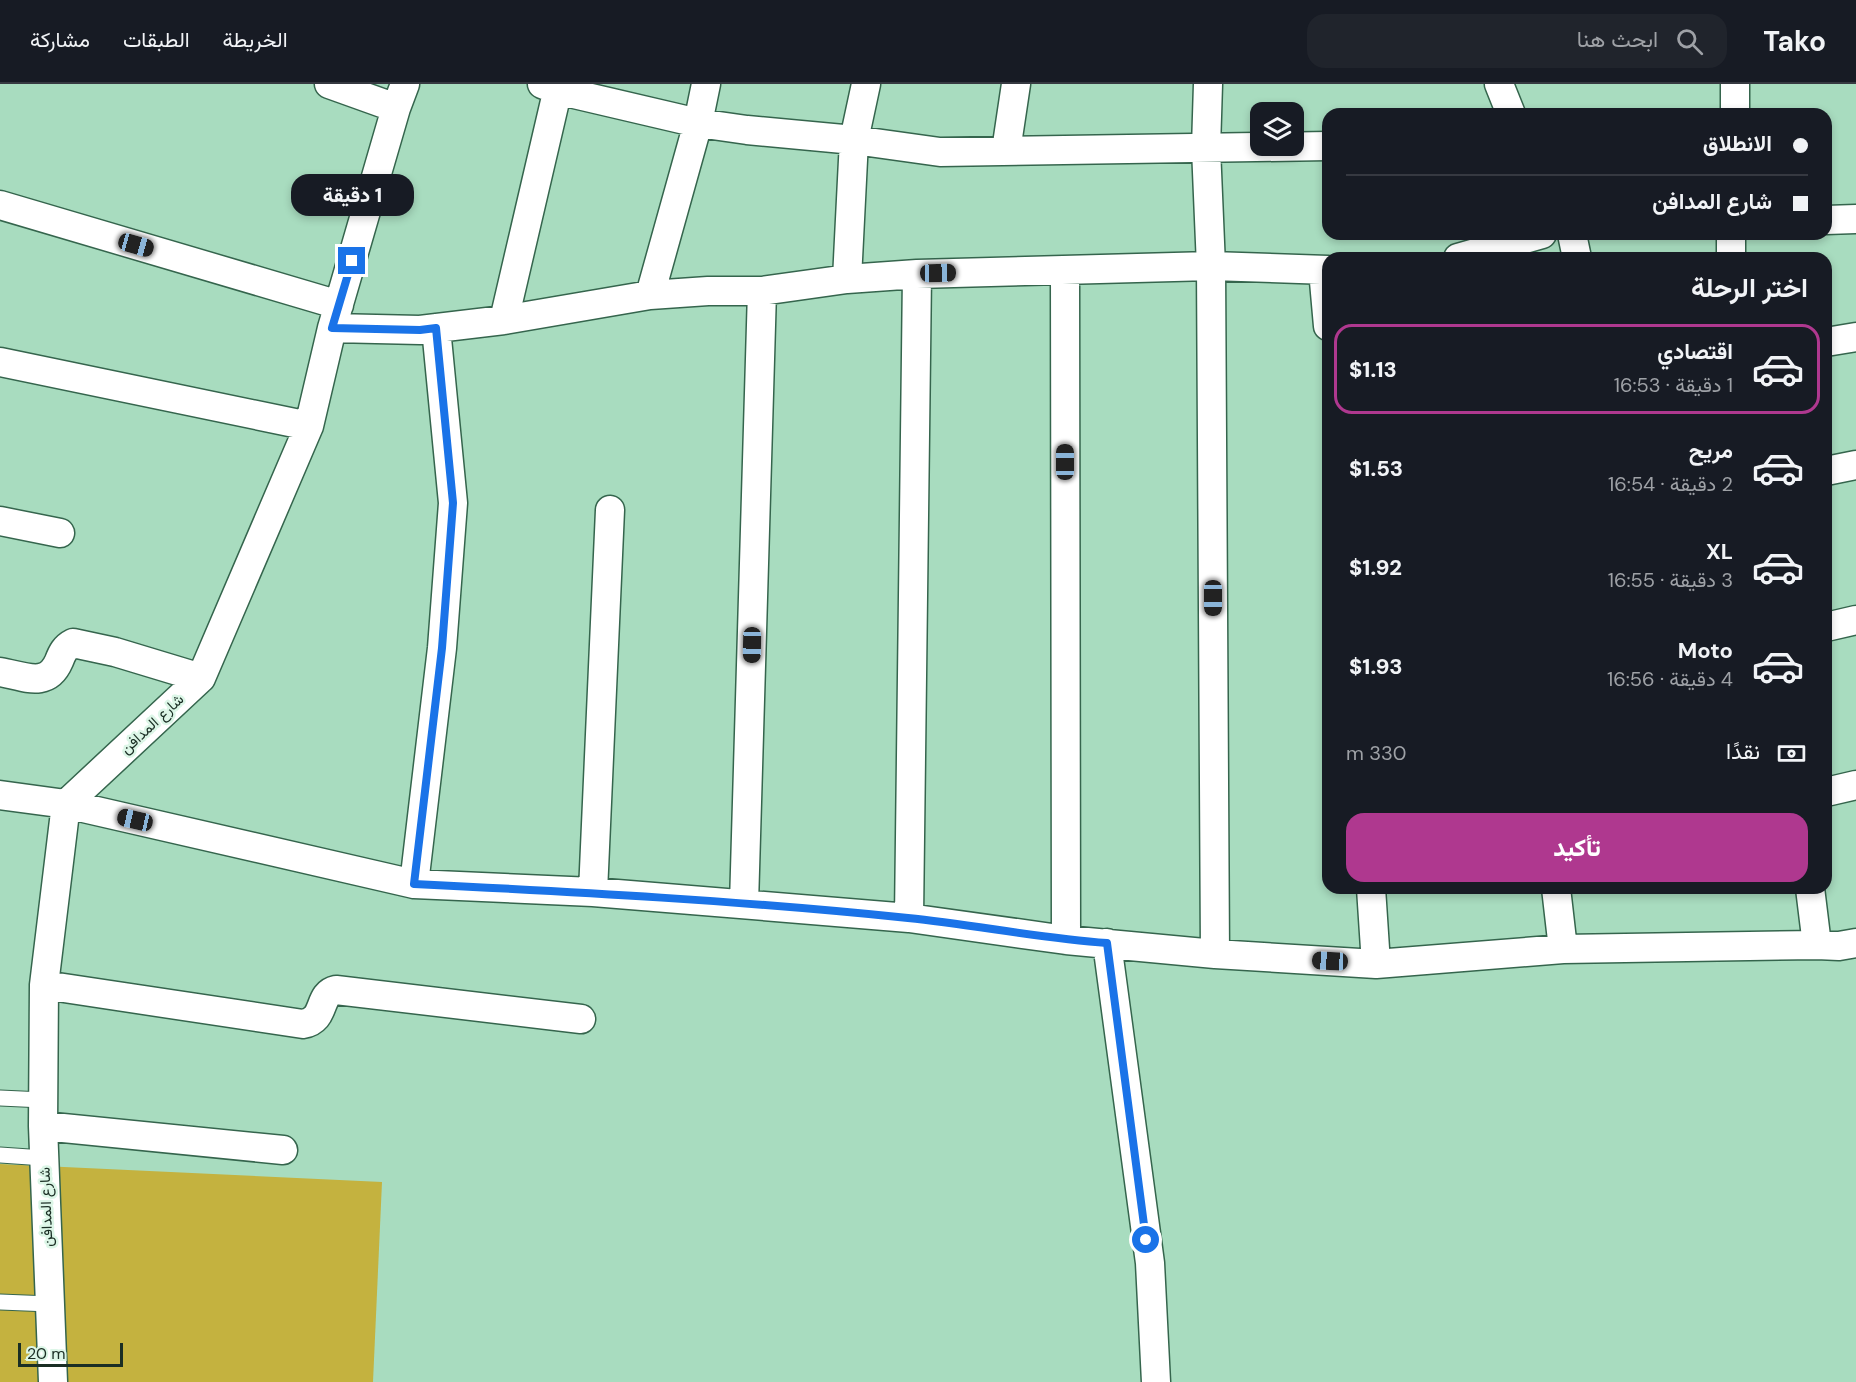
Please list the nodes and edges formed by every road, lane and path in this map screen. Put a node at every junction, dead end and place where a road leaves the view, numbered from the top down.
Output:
1 (329, 84) edge
2 (706, 84) edge
3 (866, 84) edge
4 (1016, 84) edge
5 (1208, 84) edge
6 (1498, 84) edge
7 (1735, 84) edge
8 (553, 86) edge
9 (401, 96) edge
10 (1508, 108) edge
11 (1735, 108) edge
12 (698, 123) junction
13 (854, 140) junction
14 (1322, 146) edge
15 (1206, 148) junction
16 (1006, 151) junction
17 (0, 205) edge
18 (1856, 219) edge
19 (1832, 220) edge
20 (1521, 240) edge
21 (1479, 252) edge
22 (1211, 266) junction
23 (1322, 270) edge
24 (1065, 271) junction
25 (917, 274) junction
26 (847, 279) junction
27 (762, 291) junction
28 (650, 295) junction
29 (336, 317) junction
30 (504, 320) junction
31 (436, 328) junction
32 (1856, 337) edge
33 (1832, 341) edge
34 (0, 362) edge
35 (309, 426) junction
36 (1856, 465) edge
37 (1832, 470) edge
38 (610, 510) dead end
39 (0, 521) edge
40 (60, 533) dead end
41 (1856, 620) edge
42 (1832, 626) edge
43 (0, 672) edge
44 (201, 678) junction
45 (1856, 785) edge
46 (1832, 791) edge
47 (0, 795) edge
48 (66, 804) junction
49 (414, 884) junction
50 (593, 892) junction
51 (1371, 894) edge
52 (1557, 894) edge
53 (1811, 894) edge
54 (744, 904) junction
55 (909, 918) junction
56 (1066, 940) junction
57 (1107, 943) junction
58 (1856, 943) edge
59 (1817, 945) junction
60 (1563, 949) junction
61 (1215, 954) junction
62 (1376, 964) junction
63 (44, 986) junction
64 (581, 1019) dead end
65 (0, 1098) edge
66 (43, 1113) junction
67 (283, 1150) dead end
68 (0, 1155) edge
69 (44, 1158) junction
70 (0, 1302) edge
71 (50, 1304) junction
72 (53, 1382) edge
73 (1156, 1382) edge

1 - 9 street
2 - 12 street
3 - 13 street
4 - 16 street
5 - 15 street
6 - 10 street
7 - 11 street
8 - 12 street
8 - 30 street
9 - 29 street, شارع المدافن
12 - 13 street
12 - 28 street
13 - 16 street
13 - 26 street
14 - 15 street
15 - 16 street
15 - 22 street
17 - 29 street
18 - 19 street
20 - 21 street
22 - 23 street
22 - 24 street
22 - 61 street
24 - 25 street
24 - 56 street
25 - 26 street
25 - 55 street
26 - 27 street
27 - 28 street
27 - 54 street
28 - 30 street
29 - 31 street
29 - 35 street, شارع المدافن
30 - 31 street
31 - 49 street
32 - 33 street
34 - 35 street
35 - 44 street, شارع المدافن
36 - 37 street
38 - 50 street
39 - 40 street
41 - 42 street
43 - 44 street
44 - 48 street, شارع المدافن
45 - 46 street
47 - 48 street
48 - 49 street
48 - 63 street, شارع المدافن
49 - 50 street
50 - 54 street
51 - 62 street
52 - 60 street
53 - 59 street
54 - 55 street
55 - 56 street
56 - 57 street
57 - 61 street
57 - 73 street
58 - 59 street
59 - 60 street
60 - 62 street
61 - 62 street
63 - 64 street
63 - 66 street, شارع المدافن
65 - 66 lane
66 - 67 street
66 - 69 street, شارع المدافن
68 - 69 lane
69 - 71 street, شارع المدافن
70 - 71 lane
71 - 72 street, شارع المدافن

